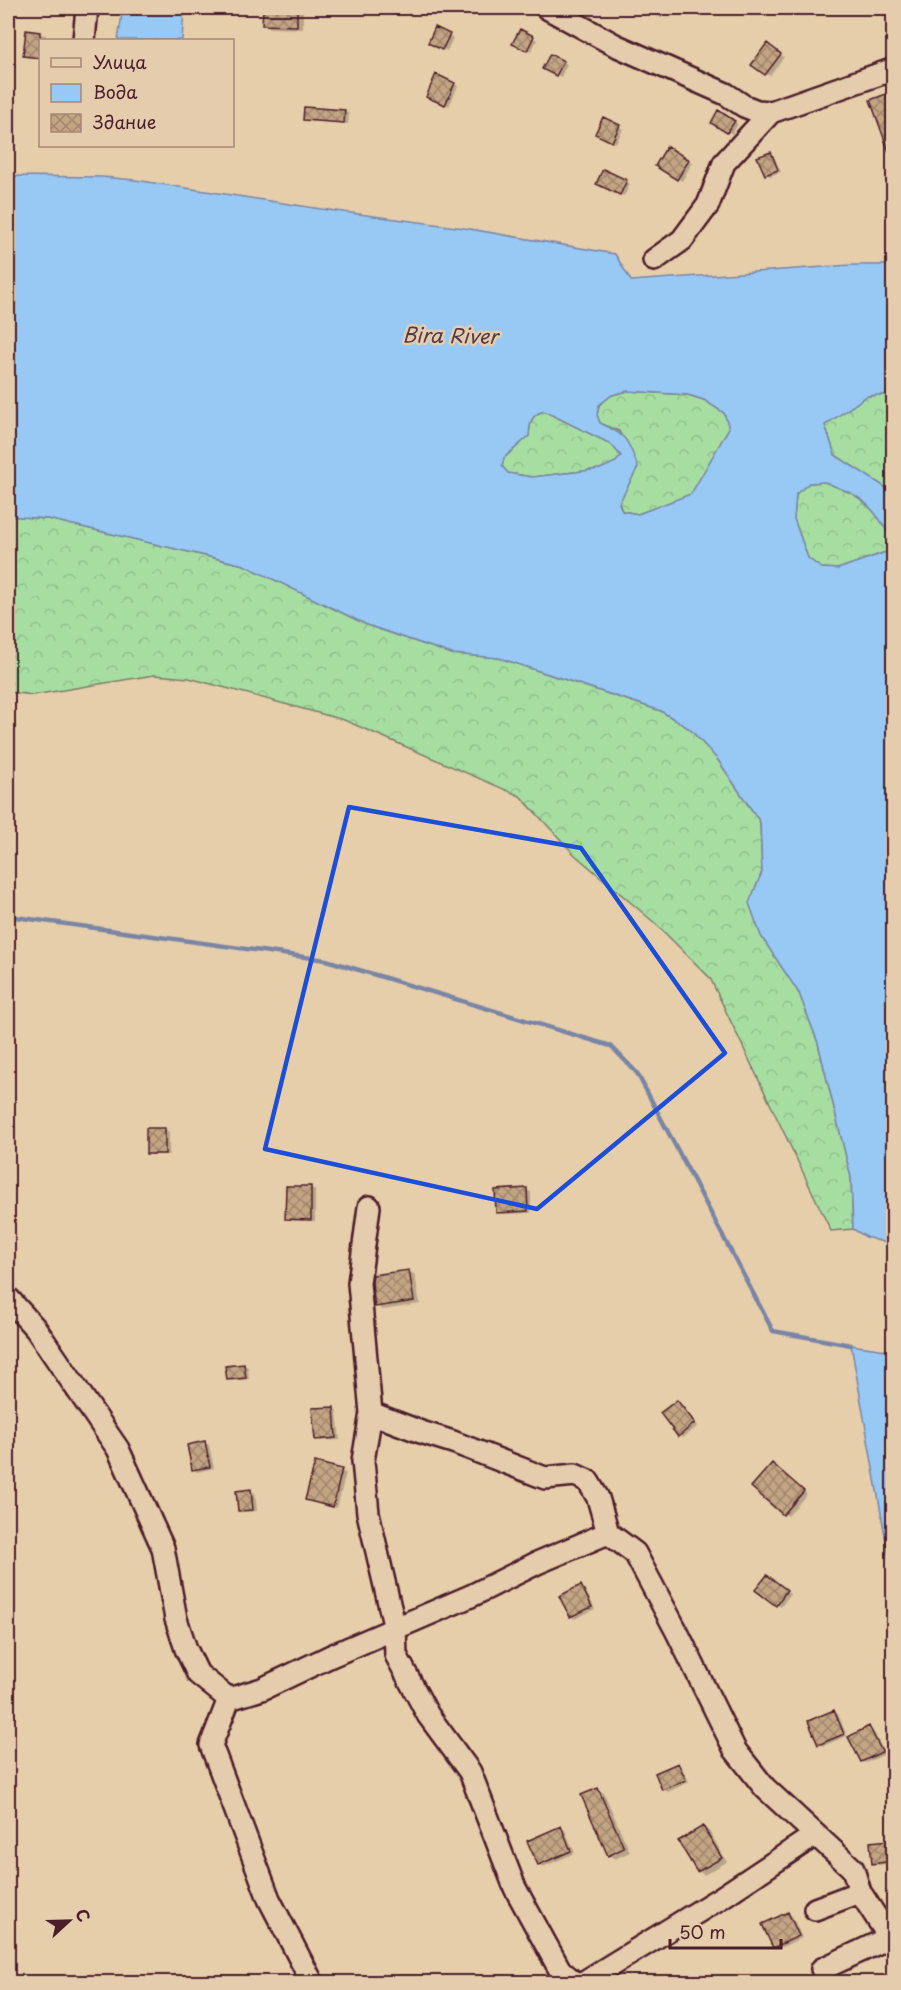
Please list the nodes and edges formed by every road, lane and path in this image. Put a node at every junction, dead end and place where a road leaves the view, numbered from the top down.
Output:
1 (87, 8) edge
2 (547, 8) edge
3 (84, 39) edge
4 (894, 69) edge
5 (771, 112) junction
6 (654, 260) dead end
7 (369, 1208) dead end
8 (8, 1298) edge
9 (371, 1413) junction
10 (608, 1533) junction
11 (395, 1629) junction
12 (229, 1699) junction
13 (815, 1835) junction
14 (860, 1892) junction
15 (815, 1909) dead end
16 (893, 1936) edge
17 (822, 1969) dead end
18 (312, 1983) edge
19 (574, 1983) edge
20 (584, 1983) edge

1 - 3 street
2 - 5 street
4 - 5 street
5 - 6 street
7 - 9 street
8 - 12 street
9 - 10 street
9 - 11 street
10 - 11 street
10 - 13 street
11 - 12 street
11 - 19 street
12 - 18 street
13 - 14 street
13 - 20 street
14 - 15 street
14 - 16 street
16 - 17 street

